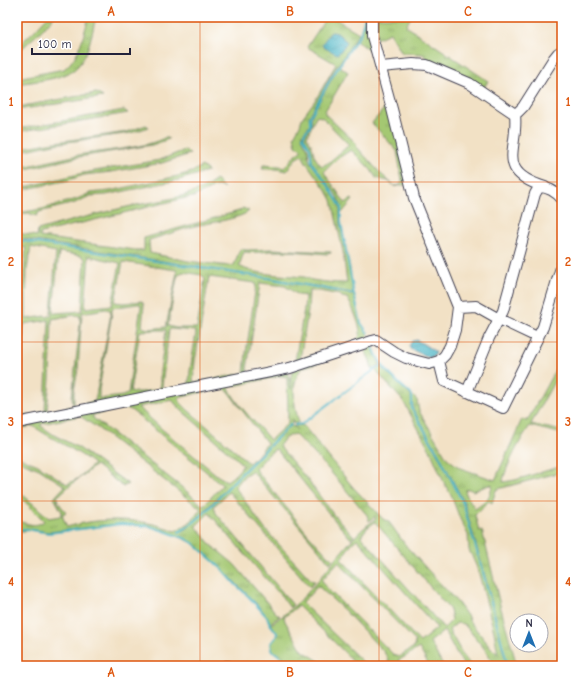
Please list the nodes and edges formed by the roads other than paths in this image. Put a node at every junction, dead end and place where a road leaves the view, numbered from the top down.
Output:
1 (372, 17) edge
2 (562, 51) edge
3 (381, 67) junction
4 (515, 114) junction
5 (545, 187) junction
6 (562, 199) edge
7 (562, 264) edge
8 (458, 307) junction
9 (499, 319) junction
10 (537, 337) junction
11 (438, 361) junction
12 (467, 392) junction
13 (17, 423) edge

1 - 3 street
2 - 4 street
3 - 4 street
3 - 8 street
4 - 5 street
5 - 6 street
5 - 9 street
7 - 10 street
8 - 9 street
8 - 11 street
9 - 10 street
9 - 12 street
10 - 12 street
11 - 12 street
11 - 13 street

